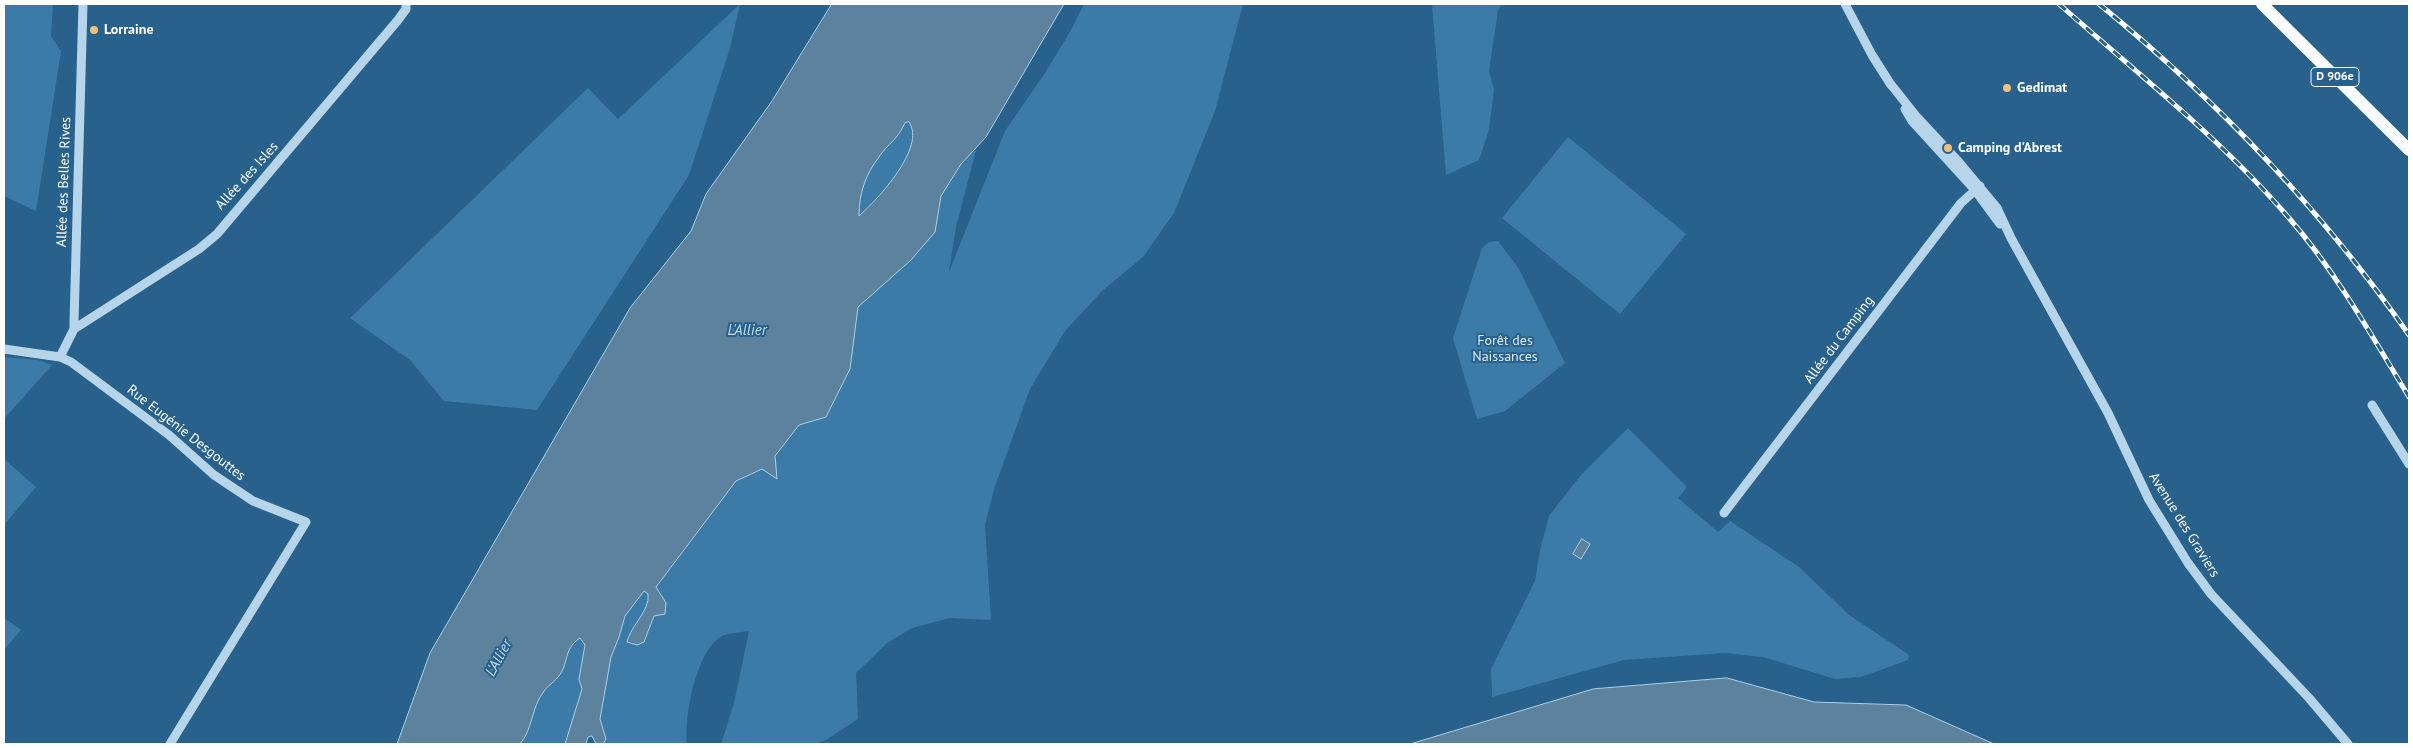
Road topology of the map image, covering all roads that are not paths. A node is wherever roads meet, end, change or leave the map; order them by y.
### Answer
1 (83, 4) edge
2 (406, 4) edge
3 (1845, 4) edge
4 (2262, 4) edge
5 (2409, 150) edge
6 (1977, 188) junction
7 (74, 329) junction
8 (4, 349) edge
9 (60, 357) junction
10 (2372, 405) dead end
11 (2409, 464) edge
12 (1724, 513) dead end
13 (170, 744) edge
14 (2348, 744) edge

1 - 7 street, Allée des Belles Rives
2 - 7 street, Allée des Isles
3 - 6 street, Avenue des Graviers
4 - 5 main road, D 906e
6 - 12 street, Allée du Camping
6 - 14 street, Avenue des Graviers
7 - 9 street, Allée des Belles Rives
8 - 9 street, Rue Eugénie Desgouttes
9 - 13 street, Rue Eugénie Desgouttes
10 - 11 street

